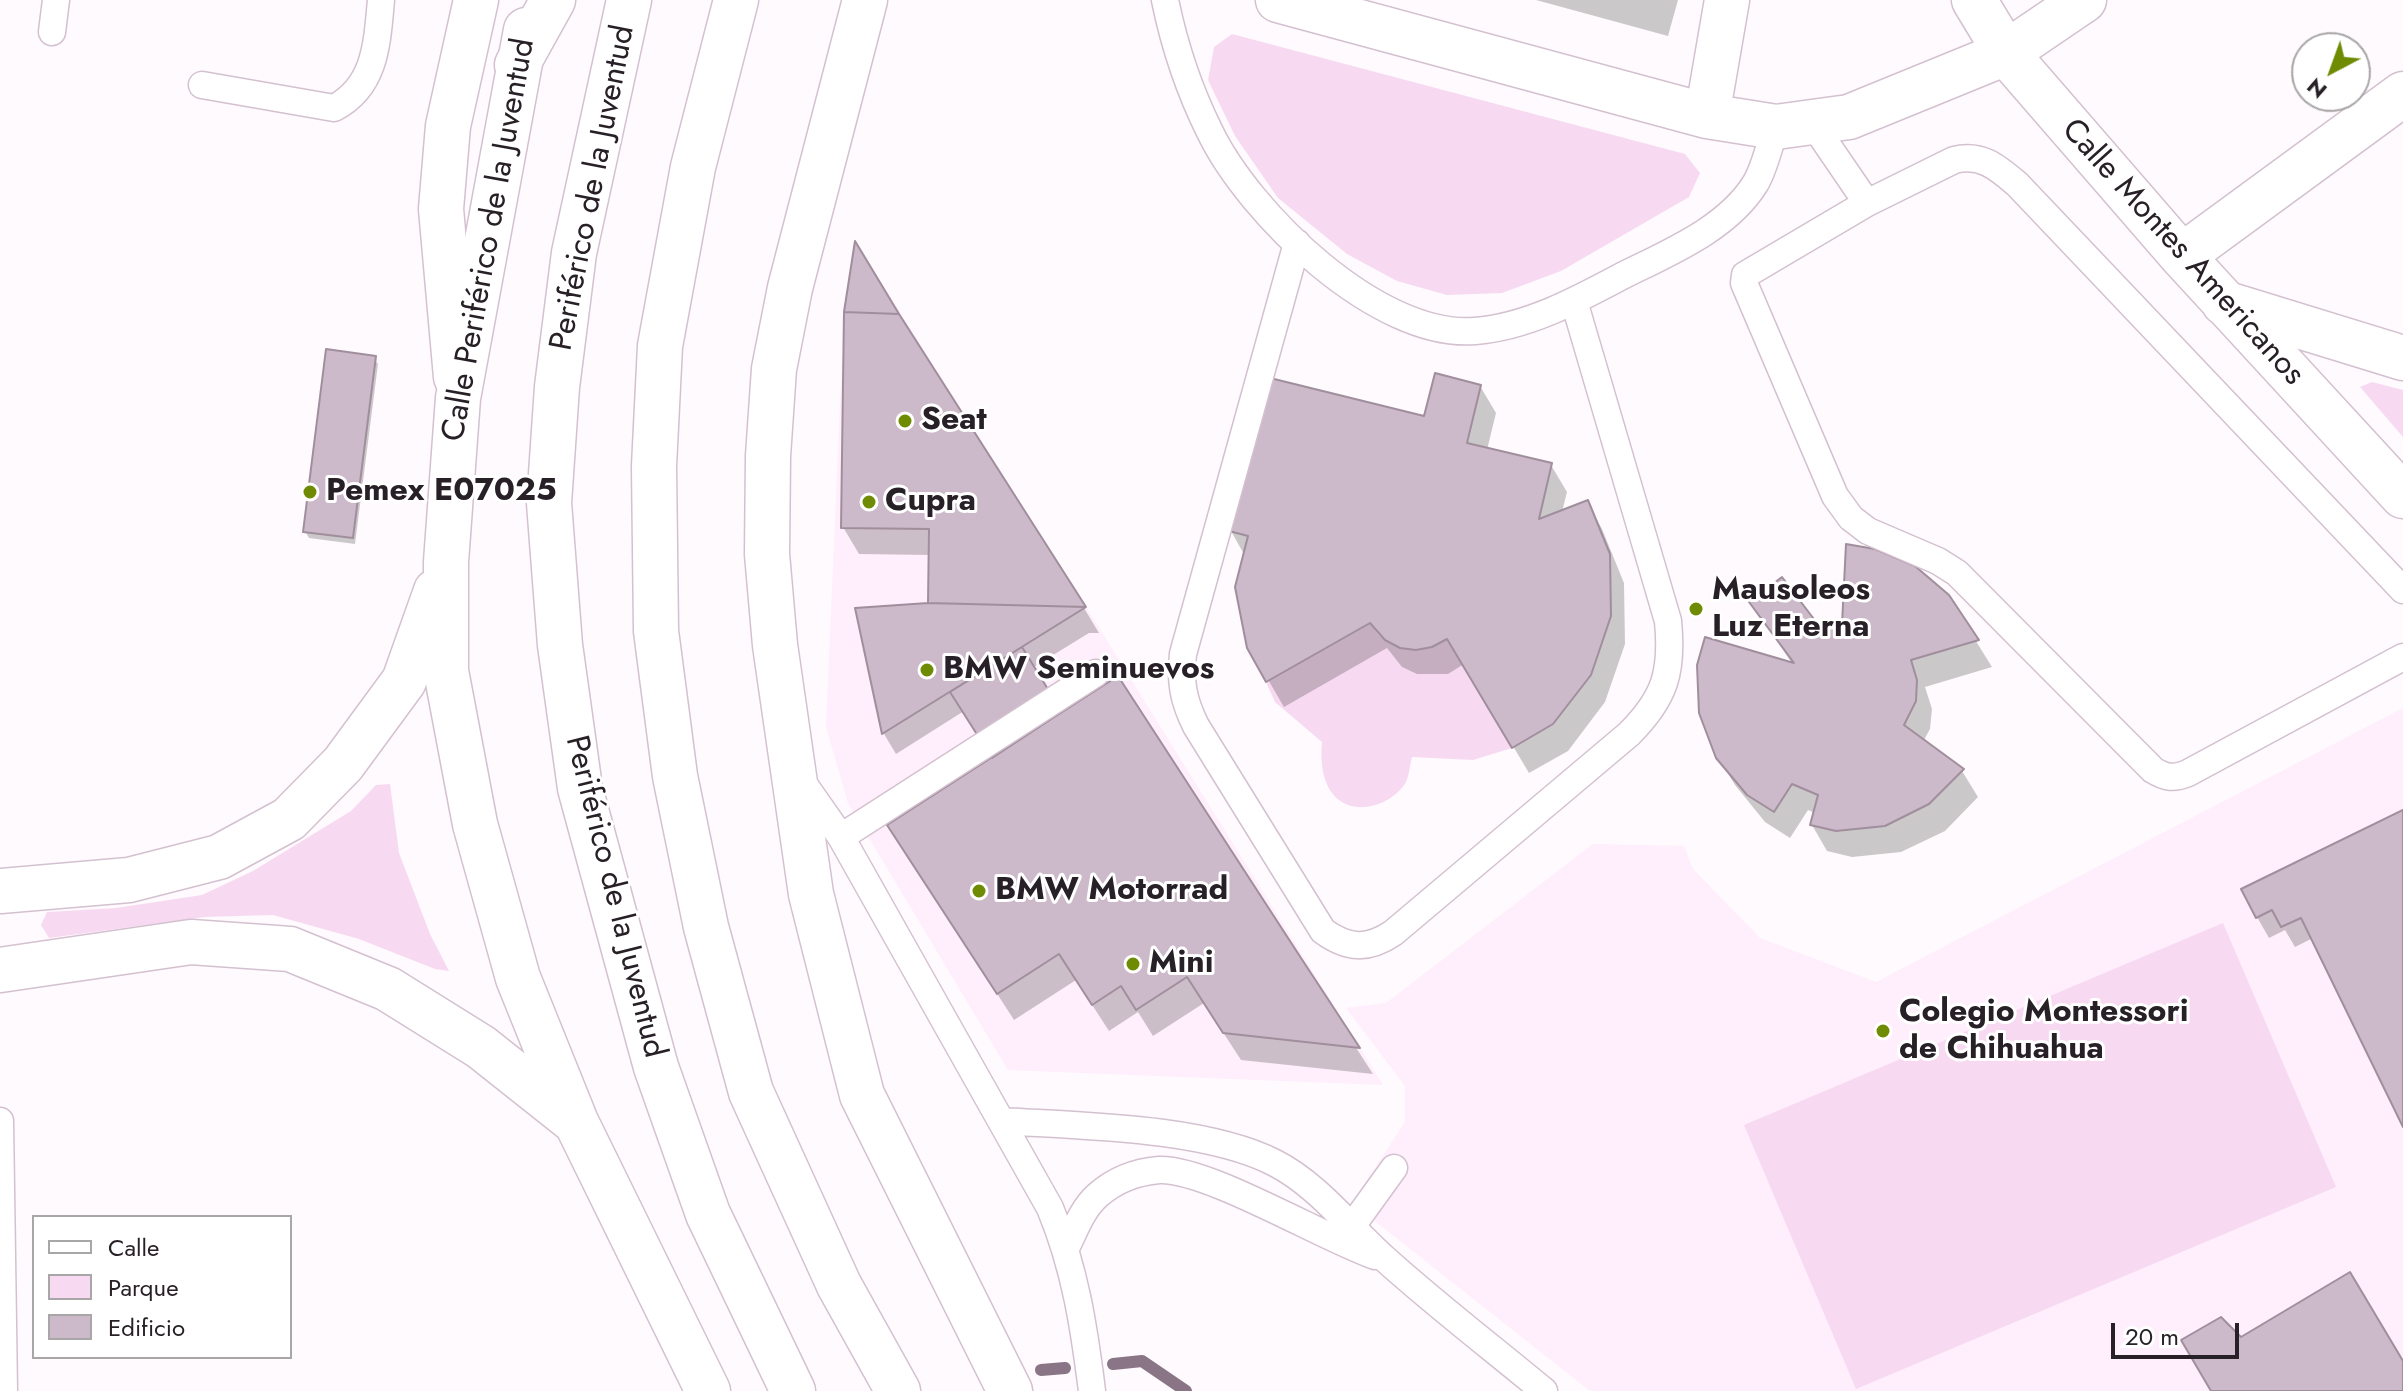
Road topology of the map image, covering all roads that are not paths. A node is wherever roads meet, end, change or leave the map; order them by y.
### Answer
1 (56, 0) edge
2 (381, 0) edge
3 (476, 0) edge
4 (533, 0) edge
5 (553, 0) edge
6 (629, 0) edge
7 (736, 0) edge
8 (865, 0) edge
9 (1165, 0) edge
10 (1727, 0) edge
11 (1974, 0) edge
12 (2084, 0) edge
13 (1284, 1) edge
14 (52, 32) dead end
15 (2006, 53) junction
16 (517, 65) junction
17 (202, 85) dead end
18 (2403, 94) edge
19 (1707, 116) junction
20 (1794, 126) junction
21 (1867, 203) junction
22 (1297, 243) junction
23 (2182, 256) junction
24 (1574, 301) junction
25 (2222, 302) junction
26 (2403, 358) edge
27 (458, 398) junction
28 (2403, 496) edge
29 (446, 562) junction
30 (2403, 590) edge
31 (2403, 657) edge
32 (1096, 673) dead end
33 (790, 766) junction
34 (841, 837) junction
35 (0, 891) edge
36 (0, 970) edge
37 (0, 1121) edge
38 (1001, 1121) junction
39 (576, 1122) junction
40 (1394, 1168) dead end
41 (1345, 1235) junction
42 (1066, 1248) junction
43 (4, 1391) edge
44 (708, 1391) edge
45 (793, 1391) edge
46 (898, 1391) edge
47 (1010, 1391) edge
48 (1092, 1391) edge
49 (1544, 1391) edge

1 - 14 lane
2 - 17 lane
3 - 27 main road
4 - 16 main road, Calle Periférico de la Juventud
5 - 16 main road
6 - 45 main road, Periférico de la Juventud
7 - 46 main road
8 - 33 main road
9 - 22 lane
10 - 19 main road
11 - 15 main road, Calle Montes Americanos
12 - 15 main road
13 - 19 main road
15 - 20 main road
15 - 23 main road, Calle Montes Americanos
16 - 27 main road, Calle Periférico de la Juventud
18 - 23 main road
19 - 20 main road
20 - 21 lane
20 - 24 lane
21 - 30 lane
21 - 31 lane
22 - 24 lane
22 - 24 lane
23 - 25 main road, Calle Montes Americanos
25 - 26 main road
25 - 28 main road, Calle Montes Americanos
27 - 29 main road, Calle Periférico de la Juventud
29 - 35 main road
29 - 39 main road, Calle Periférico de la Juventud
32 - 34 lane
33 - 34 lane
33 - 47 main road
34 - 38 lane
36 - 39 main road
37 - 43 lane
38 - 41 lane
38 - 42 lane
39 - 44 main road, Calle Periférico de la Juventud
40 - 41 lane
41 - 42 lane
41 - 49 lane
42 - 48 lane

